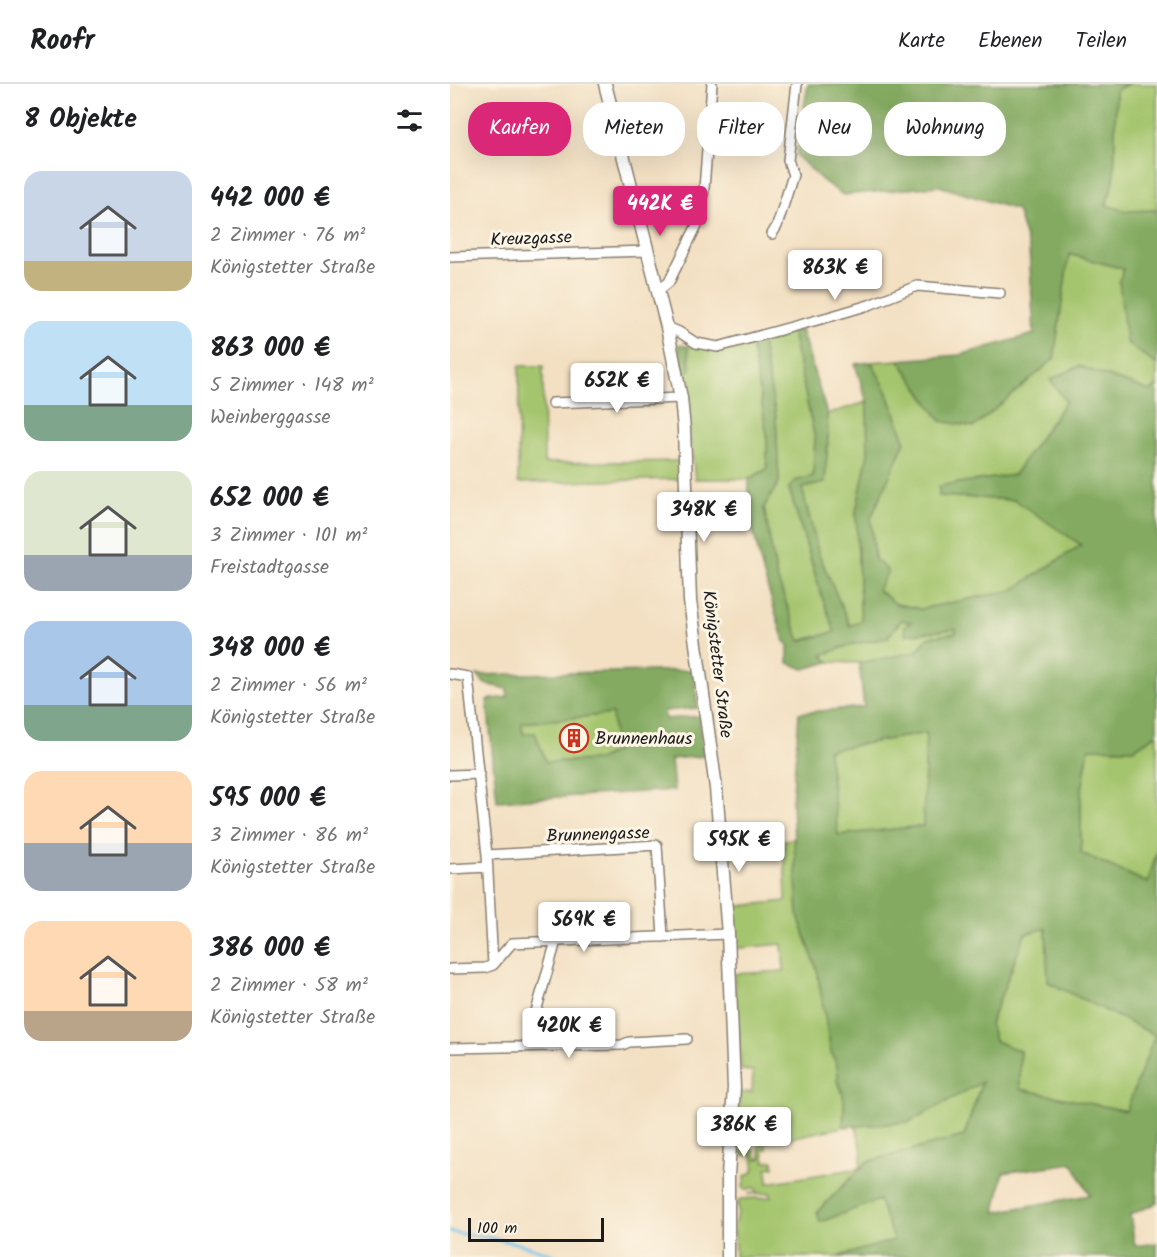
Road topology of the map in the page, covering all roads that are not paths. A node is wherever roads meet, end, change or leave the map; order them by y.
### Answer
1 (605, 84) edge
2 (712, 84) edge
3 (797, 84) edge
4 (772, 234) dead end
5 (648, 251) junction
6 (450, 256) edge
7 (658, 291) junction
8 (1000, 293) dead end
9 (667, 327) junction
10 (681, 398) junction
11 (552, 403) dead end
12 (450, 674) edge
13 (479, 774) junction
14 (450, 775) edge
15 (487, 855) junction
16 (488, 867) junction
17 (450, 869) edge
18 (728, 934) junction
19 (663, 936) junction
20 (556, 941) junction
21 (492, 965) junction
22 (450, 969) edge
23 (687, 1040) dead end
24 (526, 1047) junction
25 (450, 1048) edge
26 (728, 1257) edge

1 - 5 main road, Königstetter Straße
2 - 7 street
3 - 4 street
5 - 6 street, Kreuzgasse
5 - 7 main road, Königstetter Straße
7 - 9 main road, Königstetter Straße
8 - 9 street
9 - 10 main road, Königstetter Straße
10 - 11 street
10 - 18 main road, Königstetter Straße
12 - 13 street
13 - 14 street
13 - 15 street
15 - 16 street
15 - 19 street, Brunnengasse
16 - 17 street
16 - 21 street
18 - 19 street
18 - 26 main road, Königstetter Straße
19 - 20 street
20 - 21 street
20 - 24 street
21 - 22 street
23 - 24 street
24 - 25 street

